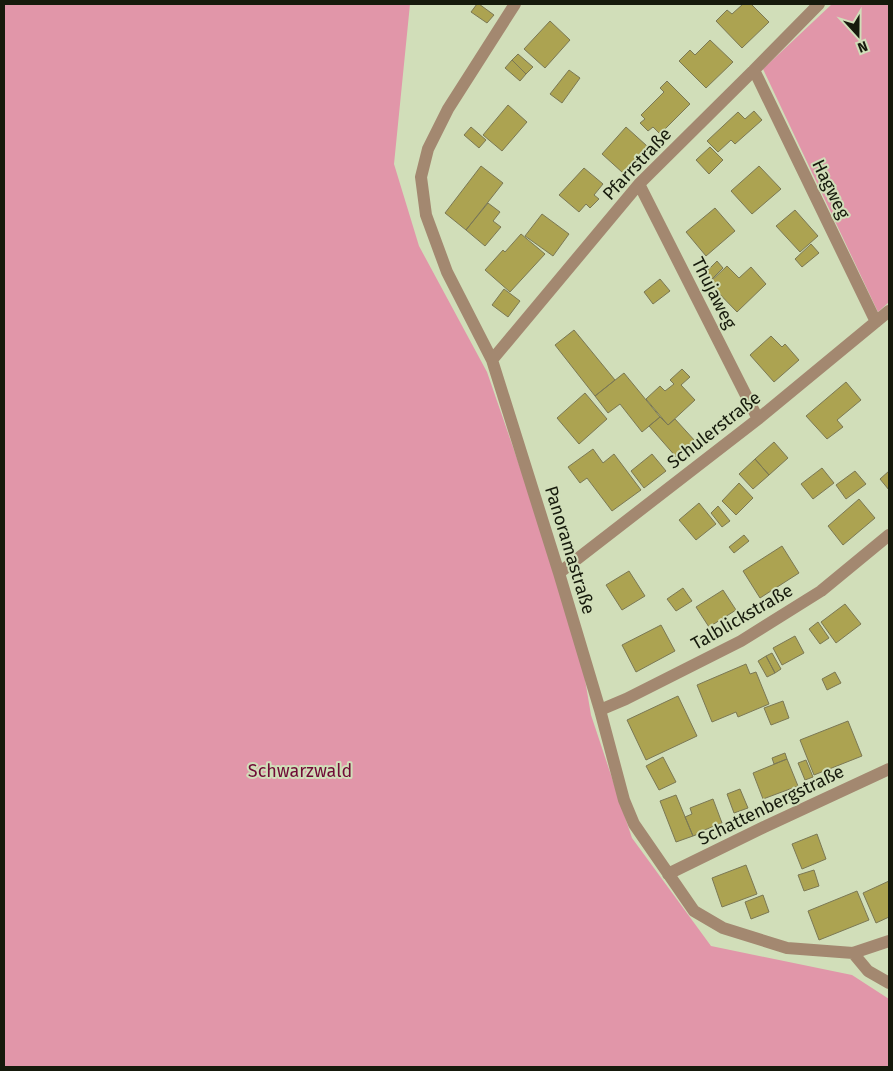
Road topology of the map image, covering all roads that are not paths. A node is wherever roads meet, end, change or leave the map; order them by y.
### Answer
1 (515, 4) edge
2 (819, 4) edge
3 (754, 70) junction
4 (639, 184) junction
5 (889, 311) edge
6 (876, 322) junction
7 (492, 360) junction
8 (758, 418) junction
9 (889, 535) edge
10 (559, 573) junction
11 (600, 710) junction
12 (889, 769) edge
13 (668, 874) junction
14 (889, 941) edge
15 (853, 953) junction
16 (889, 983) edge

1 - 7 street, Panoramastraße
2 - 3 street, Pfarrstraße
3 - 4 street, Pfarrstraße
3 - 6 street, Hagweg
4 - 7 street, Pfarrstraße
4 - 8 street, Thujaweg
5 - 6 street, Schulerstraße
6 - 8 street, Schulerstraße
7 - 10 street, Panoramastraße
8 - 10 street, Schulerstraße
9 - 11 street, Talblickstraße
10 - 11 street, Panoramastraße
11 - 13 street, Panoramastraße
12 - 13 street, Schattenbergstraße
13 - 15 street, Panoramastraße
14 - 15 street
15 - 16 street

